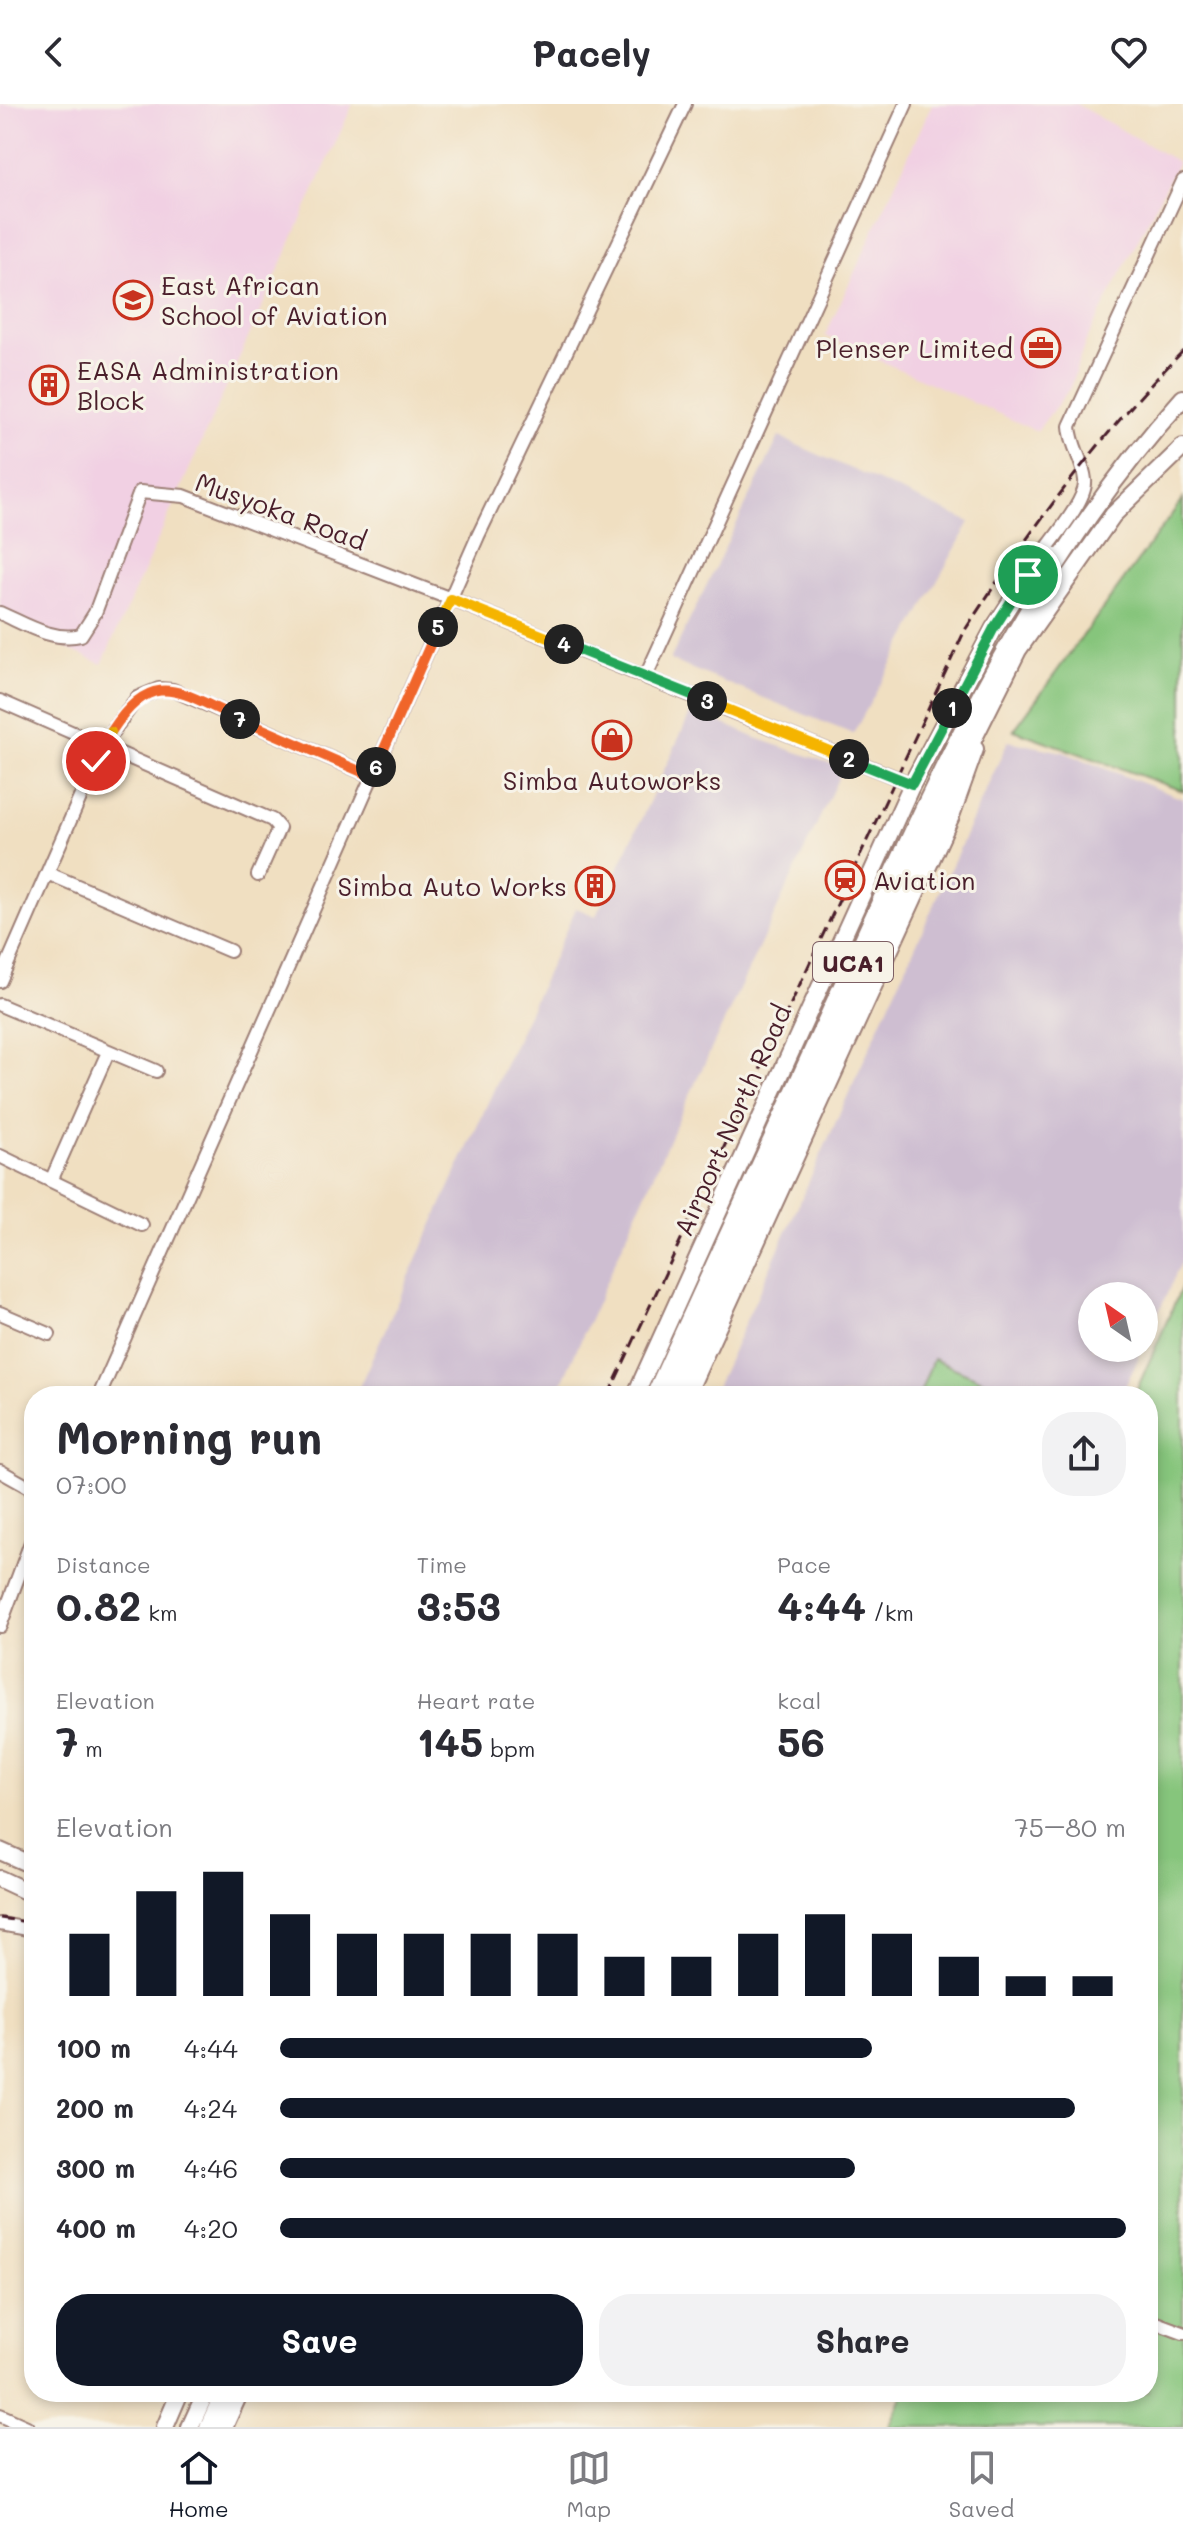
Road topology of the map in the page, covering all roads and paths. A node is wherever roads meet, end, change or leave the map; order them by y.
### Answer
1 (685, 104) edge
2 (906, 104) edge
3 (1183, 181) edge
4 (1183, 398) edge
5 (1183, 447) edge
6 (1073, 540) junction
7 (1022, 585) junction
8 (451, 599) junction
9 (0, 613) edge
10 (646, 676) junction
11 (0, 701) edge
12 (976, 734) junction
13 (103, 745) junction
14 (371, 776) junction
15 (912, 784) junction
16 (47, 873) junction
17 (258, 875) dead end
18 (230, 951) dead end
19 (0, 981) edge
20 (0, 1005) edge
21 (108, 1052) junction
22 (156, 1071) dead end
23 (0, 1156) edge
24 (51, 1181) junction
25 (142, 1225) dead end
26 (0, 1313) edge
27 (49, 1334) dead end
28 (103, 1386) edge
29 (645, 1386) edge
30 (645, 1386) edge
31 (675, 1386) edge
32 (691, 1386) edge
33 (0, 1471) edge
34 (24, 1484) edge
35 (24, 1560) edge
36 (1, 1621) edge
37 (0, 1851) edge
38 (24, 1862) edge
39 (0, 1879) edge
40 (24, 1890) edge
41 (0, 1924) edge
42 (24, 1928) edge
43 (1158, 2324) edge
44 (1183, 2333) edge
45 (176, 2402) edge
46 (201, 2402) edge
47 (219, 2402) edge
48 (235, 2402) edge
49 (0, 2415) edge
50 (27, 2427) edge
51 (165, 2427) edge
52 (190, 2427) edge
53 (208, 2427) edge
54 (224, 2427) edge

1 - 8 street
2 - 10 street
3 - 7 street
4 - 6 main road, Airport North Road / UCA1
5 - 12 main road, UCA1
6 - 7 main road, Airport North Road / UCA1
6 - 29 main road, Airport North Road / UCA1
7 - 15 main road, Airport North Road / UCA1
8 - 9 street, Musyoka Road
8 - 10 street
8 - 14 street
10 - 15 street
11 - 13 street
12 - 31 main road, UCA1
12 - 32 main road, UCA1
13 - 14 street
13 - 16 street
13 - 17 street
14 - 28 street
15 - 30 main road, Airport North Road / UCA1
16 - 18 street
16 - 19 street
20 - 21 street
21 - 22 street
21 - 24 street
23 - 24 street
24 - 25 street
26 - 27 street
33 - 34 street
35 - 36 street
37 - 38 main road
39 - 40 main road
41 - 42 street
43 - 44 street
45 - 51 main road
46 - 52 main road
47 - 53 main road
48 - 54 main road
49 - 50 street

